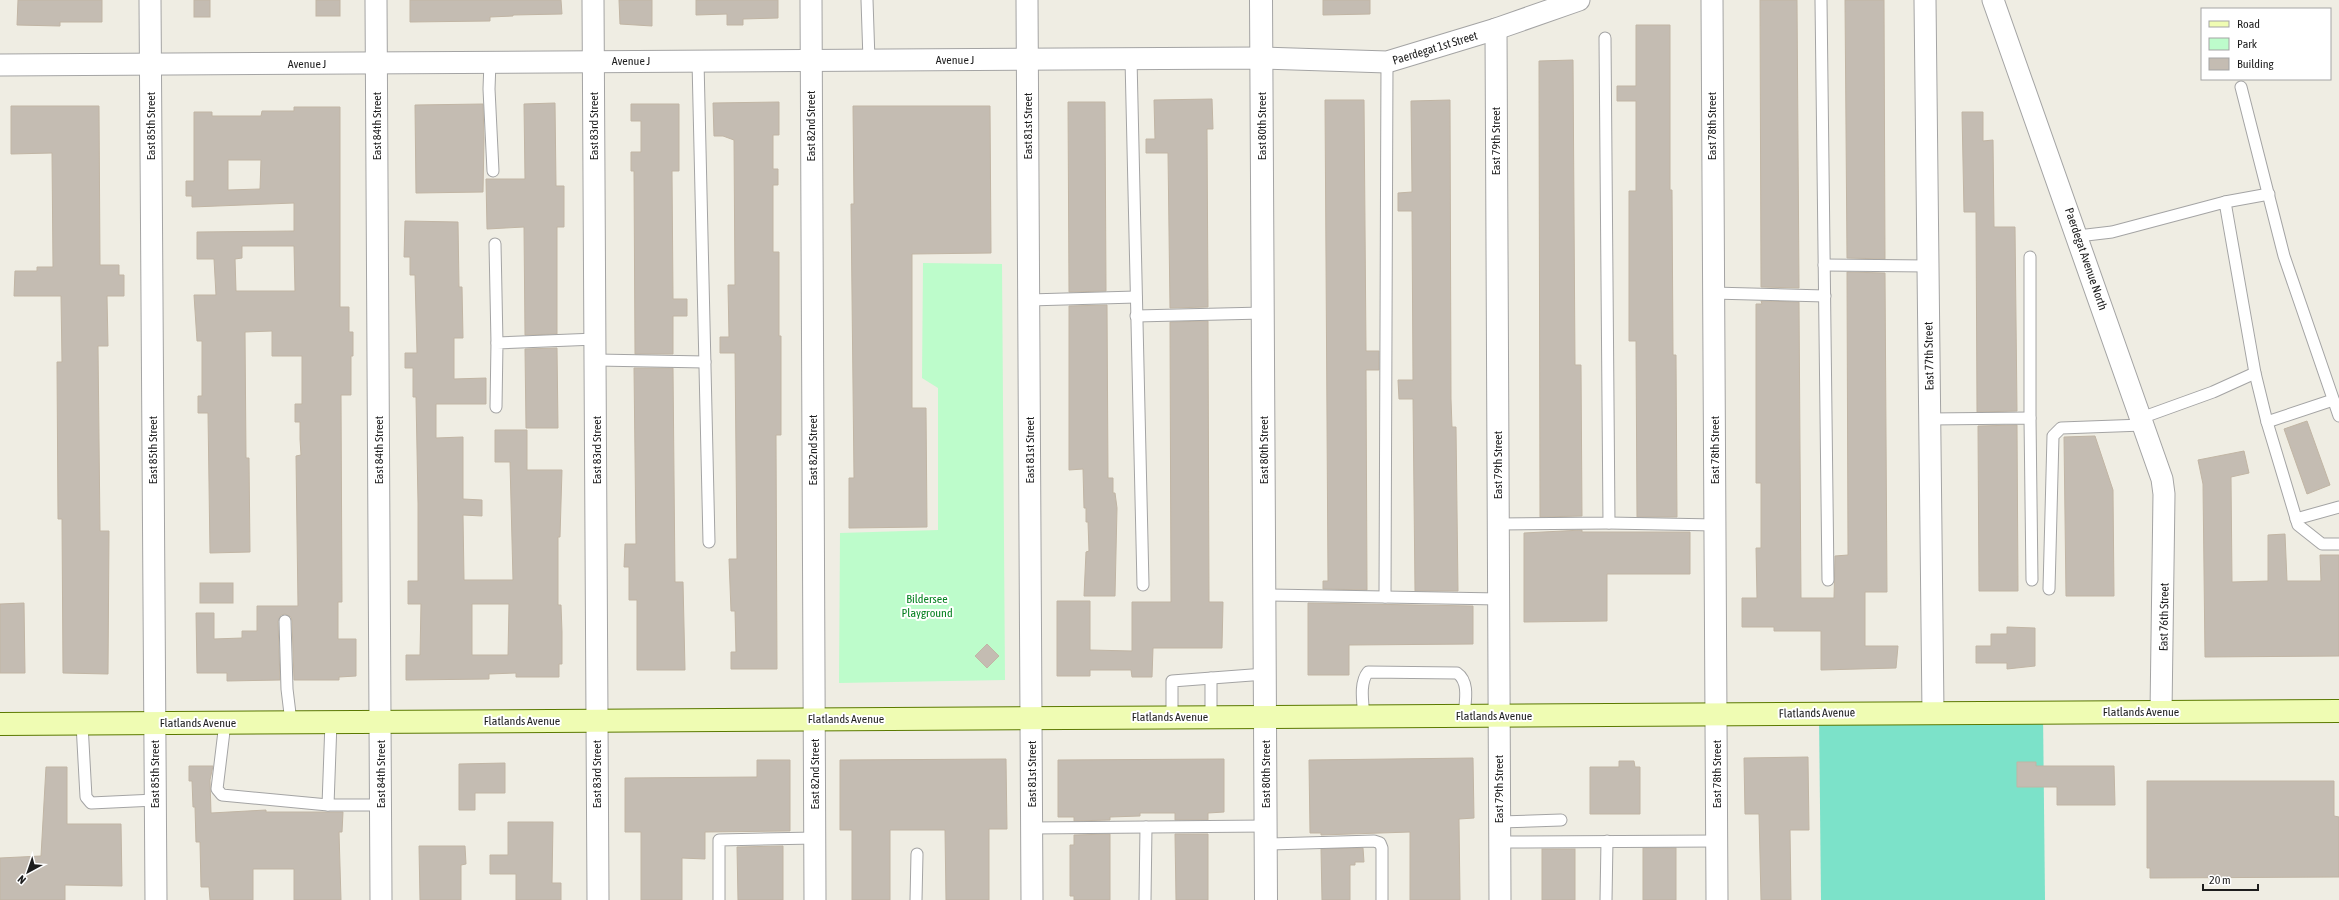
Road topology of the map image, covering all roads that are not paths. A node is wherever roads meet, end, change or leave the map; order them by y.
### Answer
1 (150, 0) edge
2 (376, 0) edge
3 (594, 0) edge
4 (811, 0) edge
5 (867, 0) edge
6 (1027, 0) edge
7 (1261, 0) edge
8 (1579, 0) edge
9 (1712, 0) edge
10 (1821, 0) edge
11 (1925, 0) edge
12 (1993, 0) edge
13 (1496, 29) junction
14 (1605, 38) dead end
15 (1262, 58) junction
16 (1028, 59) junction
17 (1131, 59) junction
18 (811, 60) junction
19 (869, 60) junction
20 (594, 61) junction
21 (698, 61) junction
22 (490, 62) junction
23 (1388, 62) junction
24 (377, 63) junction
25 (151, 64) junction
26 (0, 65) edge
27 (2241, 87) dead end
28 (493, 171) dead end
29 (2269, 194) junction
30 (2225, 202) junction
31 (2078, 236) junction
32 (495, 244) dead end
33 (2030, 258) dead end
34 (1824, 265) junction
35 (1928, 266) junction
36 (1713, 293) junction
37 (1825, 296) junction
38 (1136, 297) junction
39 (1029, 300) junction
40 (1263, 314) junction
41 (1136, 316) junction
42 (596, 339) junction
43 (498, 344) junction
44 (596, 360) junction
45 (705, 362) junction
46 (2255, 373) junction
47 (2333, 400) junction
48 (496, 407) dead end
49 (2339, 416) edge
50 (2030, 418) junction
51 (1930, 419) junction
52 (2142, 422) junction
53 (2267, 422) junction
54 (2339, 507) edge
55 (2296, 519) junction
56 (2164, 521) joint
57 (1609, 523) junction
58 (1498, 524) junction
59 (1715, 524) junction
60 (709, 542) dead end
61 (2339, 544) edge
62 (1828, 580) dead end
63 (2032, 580) dead end
64 (1143, 585) dead end
65 (2049, 589) dead end
66 (1265, 595) junction
67 (1385, 597) junction
68 (1499, 599) junction
69 (285, 621) dead end
70 (1265, 674) junction
71 (1211, 678) junction
72 (2339, 711) edge
73 (1933, 712) junction
74 (2161, 712) junction
75 (1716, 714) junction
76 (1364, 716) junction
77 (1464, 716) junction
78 (1499, 716) junction
79 (1172, 717) junction
80 (1211, 717) junction
81 (1266, 717) junction
82 (1031, 718) junction
83 (814, 719) junction
84 (597, 721) junction
85 (291, 722) junction
86 (331, 722) junction
87 (380, 722) junction
88 (155, 723) junction
89 (224, 723) junction
90 (0, 724) edge
91 (82, 724) junction
92 (155, 800) junction
93 (328, 805) junction
94 (381, 805) junction
95 (1560, 820) dead end
96 (1146, 827) junction
97 (1032, 828) junction
98 (1500, 832) junction
99 (1266, 835) junction
100 (815, 838) junction
101 (1607, 841) junction
102 (1717, 841) junction
103 (917, 854) dead end
104 (156, 900) edge
105 (381, 900) edge
106 (598, 900) edge
107 (719, 900) edge
108 (815, 900) edge
109 (916, 900) edge
110 (1032, 900) edge
111 (1145, 900) edge
112 (1266, 900) edge
113 (1382, 900) edge
114 (1500, 900) edge
115 (1606, 900) edge
116 (1717, 900) edge

1 - 25 street, East 85th Street
2 - 24 street, East 84th Street
3 - 20 street, East 83rd Street
4 - 18 street, East 82nd Street
5 - 19 lane
6 - 16 street, East 81st Street
7 - 15 street, East 80th Street
8 - 13 street, Paerdegat 1st Street
9 - 36 street, East 78th Street
10 - 34 lane
11 - 35 street, East 77th Street
12 - 31 street, Paerdegat Avenue North
13 - 23 street, Paerdegat 1st Street
13 - 58 street, East 79th Street
14 - 57 lane
15 - 17 street, Avenue J
15 - 23 street, Paerdegat 1st Street
15 - 40 street, East 80th Street
16 - 17 street, Avenue J
16 - 19 street, Avenue J
16 - 39 street, East 81st Street
17 - 38 lane
18 - 19 street, Avenue J
18 - 21 street, Avenue J
18 - 83 street, East 82nd Street
20 - 21 street, Avenue J
20 - 22 street, Avenue J
20 - 42 street, East 83rd Street
21 - 45 lane
22 - 24 street, Avenue J
22 - 28 lane
23 - 67 lane
24 - 25 street, Avenue J
24 - 87 street, East 84th Street
25 - 26 street, Avenue J
25 - 88 street, East 85th Street
27 - 29 lane
29 - 30 lane
29 - 47 lane
30 - 31 lane
30 - 46 lane
31 - 52 street, Paerdegat Avenue North
32 - 43 lane
33 - 50 lane
34 - 35 lane
34 - 37 lane
35 - 51 street, East 77th Street
36 - 37 lane
36 - 59 street, East 78th Street
37 - 62 lane
38 - 39 lane
38 - 41 lane
39 - 82 street, East 81st Street
40 - 41 lane
40 - 66 street, East 80th Street
41 - 64 lane
42 - 43 lane
42 - 44 street, East 83rd Street
43 - 48 lane
44 - 45 lane
44 - 84 street, East 83rd Street
45 - 60 lane
46 - 52 lane
46 - 53 lane
47 - 49 lane
47 - 53 lane
50 - 51 lane
50 - 63 lane
51 - 73 street, East 77th Street
52 - 56 street, Paerdegat Avenue North
52 - 65 lane
53 - 55 lane
54 - 55 lane
55 - 61 lane
56 - 74 street, East 76th Street
57 - 58 lane
57 - 59 lane
58 - 68 street, East 79th Street
59 - 75 street, East 78th Street
66 - 67 lane
66 - 70 street, East 80th Street
67 - 68 lane
68 - 78 street, East 79th Street
69 - 85 lane
70 - 71 lane
70 - 81 street, East 80th Street
71 - 79 lane
71 - 80 lane
72 - 74 main road, Flatlands Avenue
73 - 74 main road, Flatlands Avenue
73 - 75 main road, Flatlands Avenue
75 - 78 main road, Flatlands Avenue
75 - 102 street, East 78th Street
76 - 77 main road, Flatlands Avenue
76 - 77 lane
76 - 81 main road, Flatlands Avenue
77 - 78 main road, Flatlands Avenue
78 - 98 street, East 79th Street
79 - 80 main road, Flatlands Avenue
79 - 82 main road, Flatlands Avenue
80 - 81 main road, Flatlands Avenue
81 - 99 street, East 80th Street
82 - 83 main road, Flatlands Avenue
82 - 97 street, East 81st Street
83 - 84 main road, Flatlands Avenue
83 - 100 street, East 82nd Street
84 - 87 main road, Flatlands Avenue
84 - 106 street, East 83rd Street
85 - 86 main road, Flatlands Avenue
85 - 89 main road, Flatlands Avenue
86 - 87 main road, Flatlands Avenue
86 - 93 lane
87 - 94 street, East 84th Street
88 - 89 main road, Flatlands Avenue
88 - 91 main road, Flatlands Avenue
88 - 92 street, East 85th Street
89 - 93 lane
90 - 91 main road, Flatlands Avenue
91 - 92 lane
92 - 104 street, East 85th Street
93 - 94 lane
94 - 105 street, East 84th Street
95 - 98 lane
96 - 97 lane
96 - 99 lane
96 - 111 lane
97 - 110 street, East 81st Street
98 - 101 lane
98 - 114 street, East 79th Street
99 - 112 street, East 80th Street
99 - 113 lane
100 - 107 lane
100 - 108 street, East 82nd Street
101 - 102 lane
101 - 115 lane
102 - 116 street, East 78th Street
103 - 109 lane

